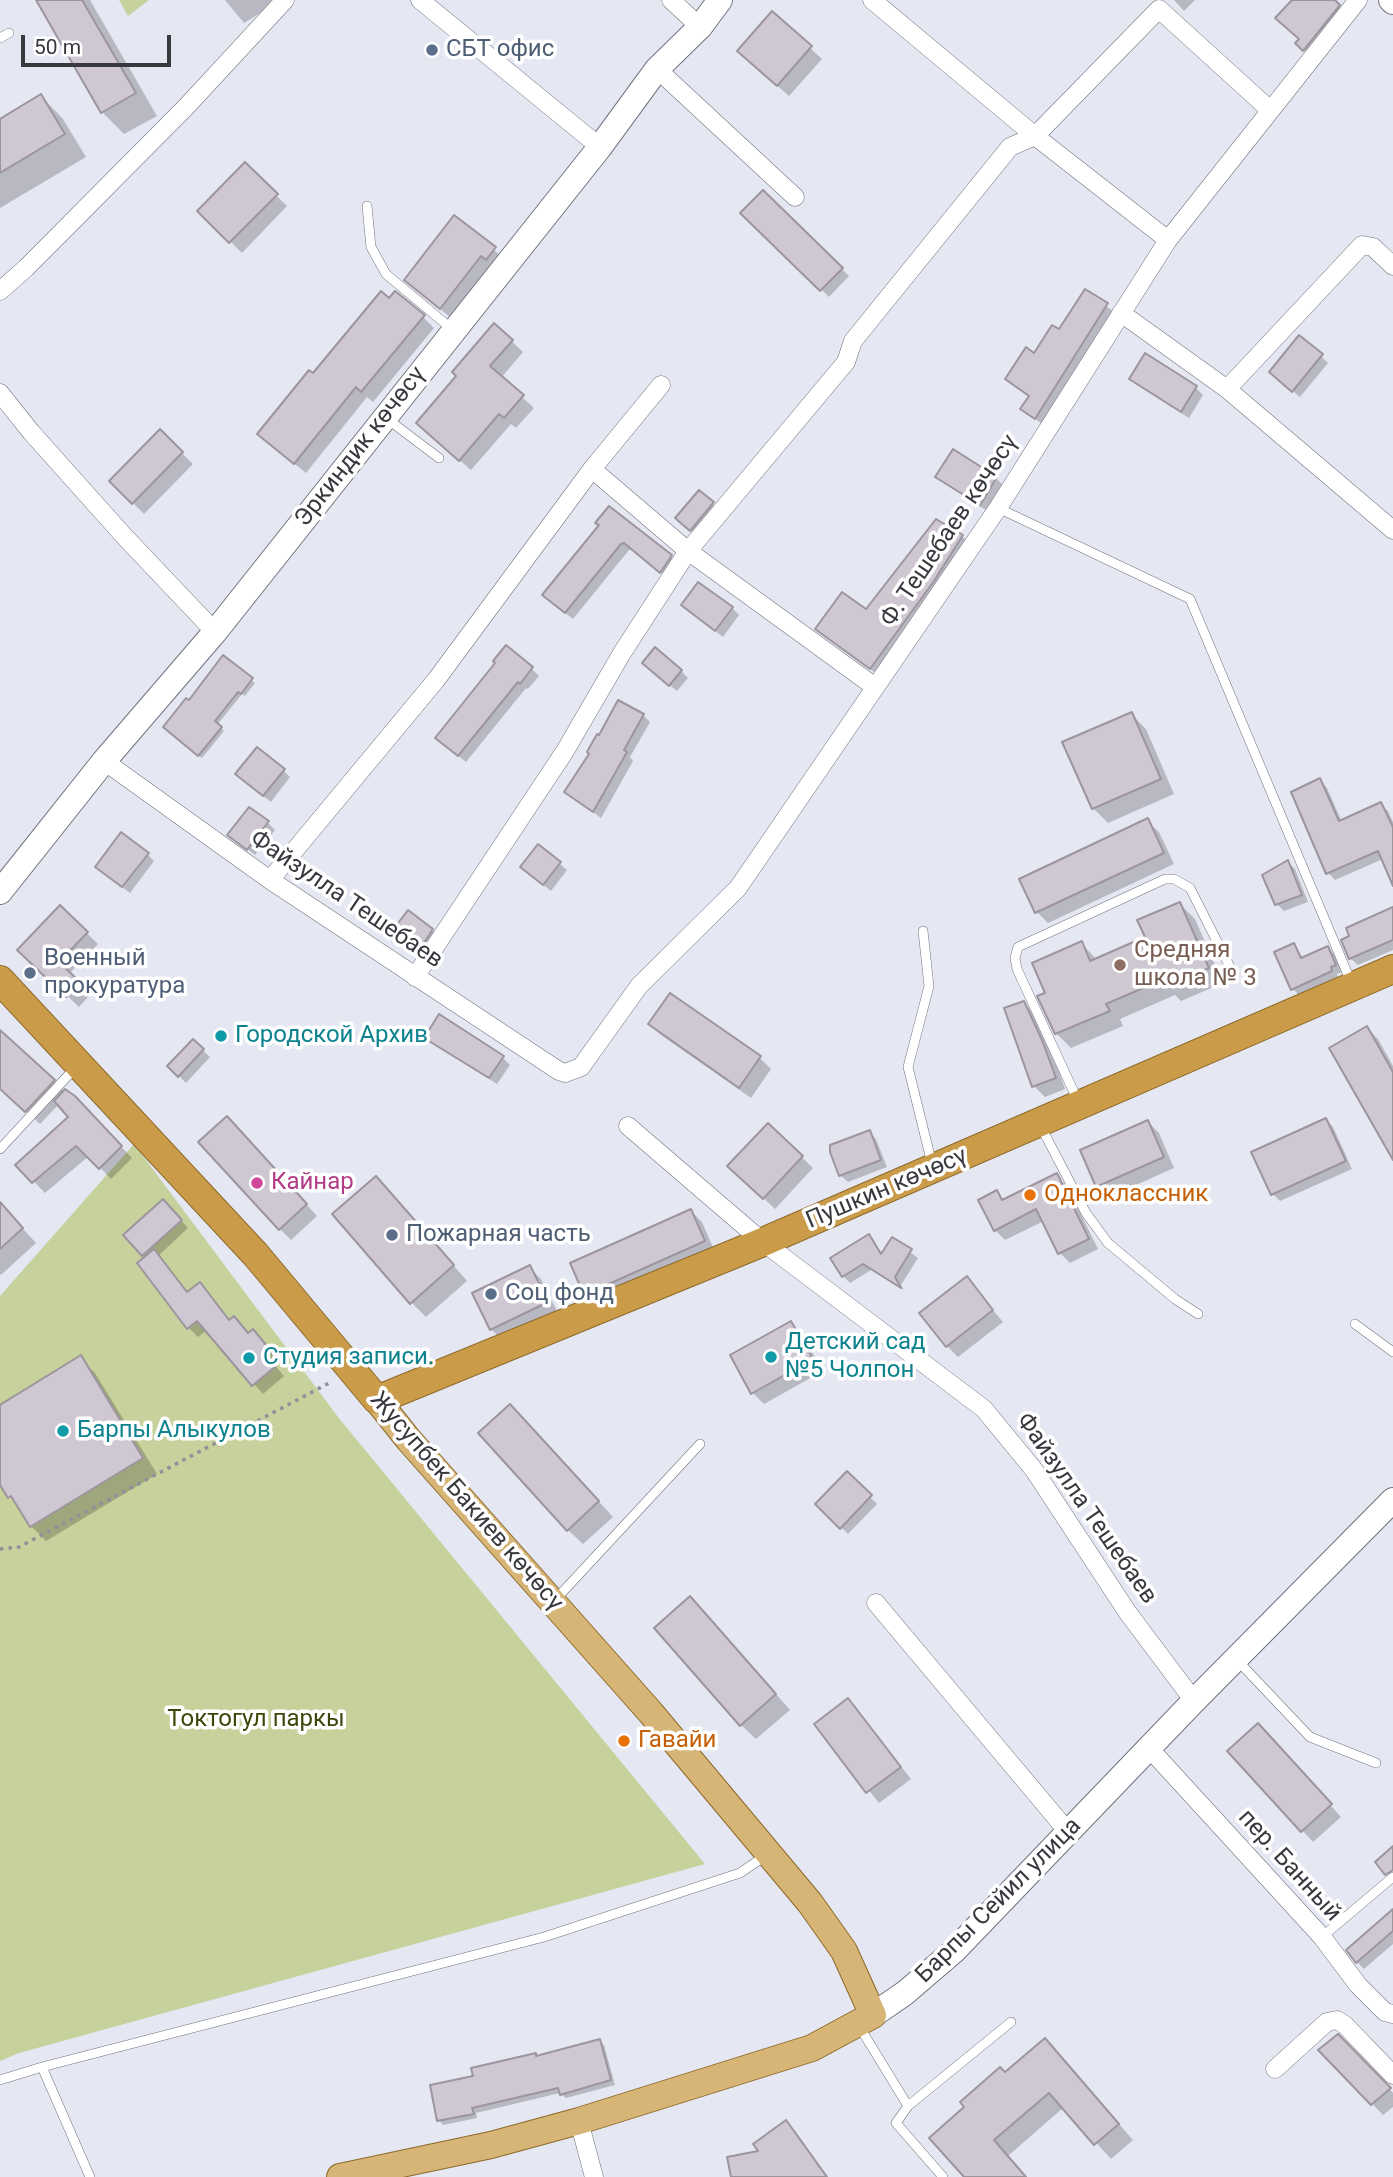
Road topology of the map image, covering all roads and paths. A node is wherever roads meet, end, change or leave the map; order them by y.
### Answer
1 (285, 0) edge
2 (420, 0) edge
3 (671, 0) edge
4 (720, 0) edge
5 (872, 0) edge
6 (1358, 0) edge
7 (700, 27) junction
8 (657, 69) junction
9 (1270, 110) junction
10 (1035, 136) junction
11 (600, 147) junction
12 (795, 197) dead end
13 (368, 206) dead end
14 (1168, 240) junction
15 (1393, 266) edge
16 (0, 291) edge
17 (1121, 313) junction
18 (454, 331) junction
19 (661, 386) dead end
20 (1227, 388) junction
21 (0, 393) edge
22 (385, 417) junction
23 (439, 458) dead end
24 (592, 470) junction
25 (998, 509) junction
26 (1393, 530) edge
27 (688, 551) junction
28 (215, 632) junction
29 (875, 687) junction
30 (104, 761) junction
31 (271, 880) junction
32 (0, 892) edge
33 (923, 931) dead end
34 (1231, 969) dead end
35 (1393, 969) edge
36 (415, 977) junction
37 (0, 980) edge
38 (1353, 987) junction
39 (79, 1063) junction
40 (565, 1073) joint
41 (1080, 1106) junction
42 (1039, 1124) junction
43 (628, 1126) dead end
44 (0, 1149) edge
45 (933, 1168) junction
46 (763, 1242) junction
47 (1198, 1314) dead end
48 (1354, 1324) dead end
49 (1393, 1352) edge
50 (354, 1370) junction
51 (377, 1400) junction
52 (701, 1444) dead end
53 (1393, 1500) edge
54 (0, 1549) edge
55 (553, 1602) junction
56 (876, 1603) dead end
57 (1236, 1659) junction
58 (1194, 1700) junction
59 (1149, 1748) junction
60 (1376, 1763) dead end
61 (1069, 1833) junction
62 (769, 1853) junction
63 (1393, 1877) edge
64 (1322, 1937) junction
65 (1393, 2014) edge
66 (866, 2020) junction
67 (1011, 2022) dead end
68 (42, 2067) junction
69 (1275, 2069) dead end
70 (1393, 2075) edge
71 (0, 2080) edge
72 (908, 2106) junction
73 (579, 2121) junction
74 (90, 2177) edge
75 (340, 2177) edge
76 (593, 2177) edge
77 (943, 2177) edge

1 - 16 street
2 - 11 street
3 - 7 street
4 - 7 main road, Эркиндик көчөсү
5 - 10 street
6 - 9 street, Ф. Тешебаев көчөсү
7 - 8 main road, Эркиндик көчөсү
8 - 11 main road, Эркиндик көчөсү
8 - 12 street
9 - 10 street
9 - 14 street, Ф. Тешебаев көчөсү
10 - 14 street
10 - 27 street
11 - 18 main road, Эркиндик көчөсү
13 - 18 lane
14 - 17 street, Ф. Тешебаев көчөсү
15 - 20 street
17 - 20 street
17 - 25 street, Ф. Тешебаев көчөсү
18 - 22 main road, Эркиндик көчөсү
19 - 24 street
20 - 26 street
21 - 28 street
22 - 23 lane
22 - 28 main road, Эркиндик көчөсү
24 - 27 street
24 - 31 street
25 - 29 street, Ф. Тешебаев көчөсү
25 - 38 lane
27 - 29 street
27 - 36 street
28 - 30 main road, Эркиндик көчөсү
29 - 40 street, Ф. Тешебаев көчөсү
30 - 31 street, Файзулла Тешебаев
30 - 32 main road, Эркиндик көчөсү
31 - 36 street, Файзулла Тешебаев
33 - 45 lane
34 - 41 lane
35 - 38 highway, Пушкин көчөсү
36 - 40 street, Файзулла Тешебаев
37 - 39 highway, Жусупбек Бакиев көчөсү
38 - 41 highway, Пушкин көчөсү
39 - 44 lane
39 - 50 highway, Жусупбек Бакиев көчөсү
41 - 42 highway, Пушкин көчөсү
42 - 45 highway, Пушкин көчөсү
42 - 47 lane
43 - 46 street, Файзулла Тешебаев
45 - 46 highway, Пушкин көчөсү
46 - 51 highway, Пушкин көчөсү
46 - 58 street, Файзулла Тешебаев
48 - 49 lane
50 - 51 highway, Жусупбек Бакиев көчөсү
50 - 54 path
51 - 55 main road, Жусупбек Бакиев көчөсү
52 - 55 lane
53 - 57 main road, Барпы Сейил улица
55 - 62 main road, Жусупбек Бакиев көчөсү
56 - 61 street
57 - 58 main road, Барпы Сейил улица
57 - 60 lane
58 - 59 main road, Барпы Сейил улица
59 - 61 main road, Барпы Сейил улица
59 - 64 street, пер. Банный
61 - 66 main road, Барпы Сейил улица
62 - 66 main road, Жусупбек Бакиев көчөсү
62 - 68 lane
63 - 64 lane
64 - 65 street, пер. Банный
66 - 72 lane
66 - 73 main road, Барпы Сейил улица
67 - 72 lane
68 - 71 lane
68 - 74 lane
69 - 70 street
72 - 77 lane
73 - 75 main road, Барпы Сейил улица
73 - 76 street

